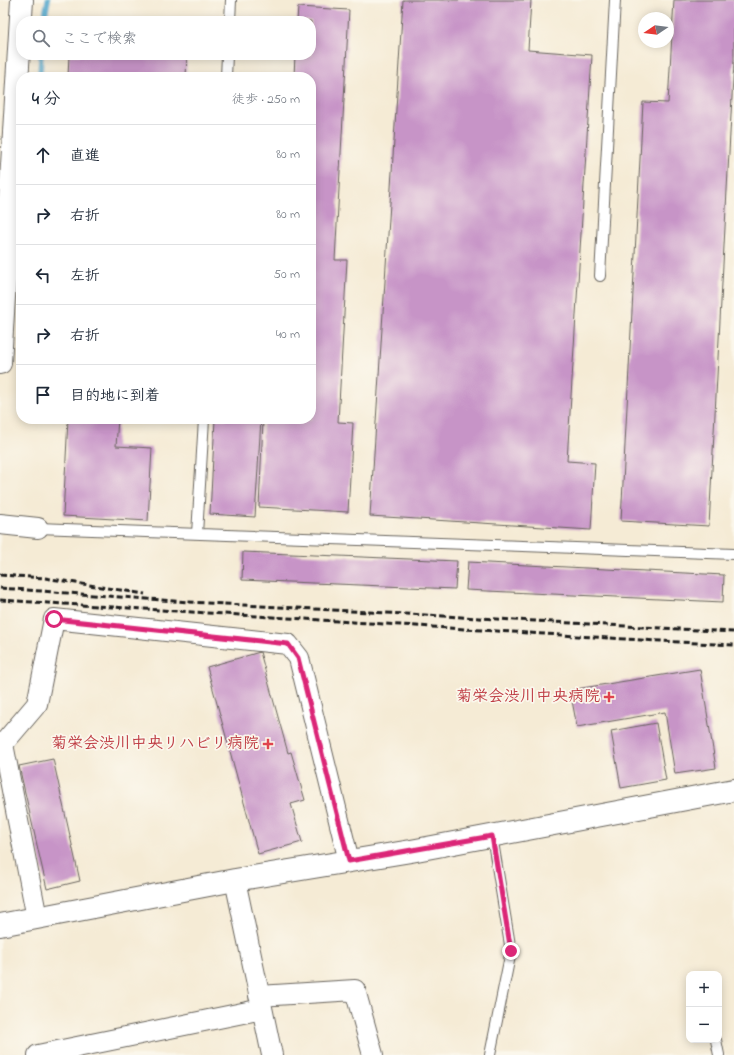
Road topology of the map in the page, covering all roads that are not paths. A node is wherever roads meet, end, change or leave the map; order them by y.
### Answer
1 (22, 0) edge
2 (231, 0) edge
3 (615, 0) edge
4 (21, 16) edge
5 (230, 16) edge
6 (18, 60) edge
7 (228, 60) edge
8 (18, 72) edge
9 (226, 72) edge
10 (16, 99) edge
11 (600, 276) dead end
12 (0, 363) edge
13 (204, 424) edge
14 (0, 524) edge
15 (38, 528) joint
16 (197, 534) junction
17 (734, 554) edge
18 (6, 790) edge
19 (734, 790) edge
20 (492, 836) junction
21 (349, 861) junction
22 (235, 880) junction
23 (37, 918) junction
24 (0, 925) edge
25 (260, 1003) junction
26 (717, 1043) edge
27 (38, 1055) edge
28 (272, 1055) edge
29 (373, 1055) edge
30 (490, 1055) edge
31 (719, 1055) edge

1 - 4 street
2 - 5 lane
3 - 11 lane
6 - 8 street
7 - 9 lane
10 - 12 street
13 - 16 lane
14 - 15 street
15 - 16 lane
16 - 17 lane
18 - 21 street
18 - 23 street
19 - 20 street
20 - 21 street
20 - 30 lane
21 - 22 street
22 - 23 street
22 - 25 street
23 - 24 street
25 - 27 street
25 - 28 street
25 - 29 street
26 - 31 lane

